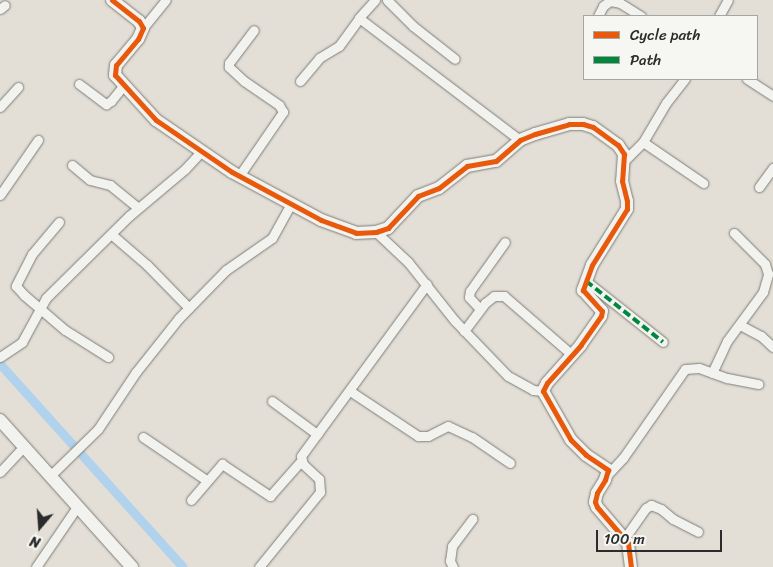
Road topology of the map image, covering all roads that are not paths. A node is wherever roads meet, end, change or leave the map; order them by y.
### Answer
1 (112, 0) edge
2 (166, 0) edge
3 (375, 0) edge
4 (387, 0) edge
5 (728, 0) edge
6 (598, 15) edge
7 (639, 15) edge
8 (720, 15) edge
9 (360, 18) junction
10 (143, 28) junction
11 (254, 30) dead end
12 (455, 59) dead end
13 (684, 80) edge
14 (748, 80) edge
15 (300, 81) dead end
16 (79, 84) dead end
17 (123, 86) junction
18 (18, 87) dead end
19 (773, 96) edge
20 (0, 107) edge
21 (38, 140) dead end
22 (520, 140) junction
23 (643, 142) junction
24 (201, 152) junction
25 (625, 160) junction
26 (72, 165) dead end
27 (773, 168) edge
28 (239, 176) junction
29 (702, 183) dead end
30 (759, 187) dead end
31 (0, 195) edge
32 (291, 204) junction
33 (138, 208) junction
34 (59, 222) dead end
35 (376, 232) junction
36 (734, 233) dead end
37 (111, 234) junction
38 (505, 242) dead end
39 (586, 281) junction
40 (428, 284) junction
41 (40, 308) junction
42 (189, 308) junction
43 (480, 309) junction
44 (740, 324) junction
45 (464, 331) junction
46 (663, 342) dead end
47 (773, 347) edge
48 (572, 355) junction
49 (0, 357) edge
50 (108, 357) dead end
51 (712, 373) junction
52 (758, 384) dead end
53 (350, 391) junction
54 (543, 391) junction
55 (272, 401) dead end
56 (0, 420) edge
57 (317, 434) junction
58 (143, 437) dead end
59 (23, 447) junction
60 (301, 461) junction
61 (510, 463) dead end
62 (0, 472) edge
63 (54, 473) junction
64 (608, 474) junction
65 (206, 480) junction
66 (191, 500) dead end
67 (77, 507) junction
68 (472, 519) dead end
69 (698, 532) dead end
70 (624, 539) junction
71 (264, 565) edge
72 (36, 567) edge
73 (132, 567) edge
74 (453, 567) edge
75 (631, 567) edge

1 - 10 street
2 - 10 street
3 - 9 street
4 - 12 street
5 - 8 street
6 - 7 street
9 - 15 street
9 - 22 street
10 - 17 street
11 - 28 street
13 - 23 street
14 - 19 street
16 - 17 street
17 - 24 street
18 - 20 street
21 - 31 street
22 - 25 street
22 - 35 street
23 - 25 street
23 - 29 street
24 - 28 street
24 - 33 street
25 - 39 street
26 - 33 street
27 - 30 street
28 - 32 street
32 - 35 street
32 - 42 street
33 - 37 street
34 - 41 street
35 - 40 street
36 - 44 street
37 - 41 street
37 - 42 street
38 - 43 street
39 - 46 street
39 - 48 street
40 - 45 street
40 - 53 street
41 - 49 street
41 - 50 street
42 - 63 street
43 - 45 street
43 - 48 street
44 - 47 street
44 - 51 street
45 - 54 street
48 - 54 street
51 - 52 street
51 - 64 street
53 - 57 street
53 - 61 street
54 - 64 street
55 - 57 street
56 - 59 street
57 - 60 street
58 - 65 street
59 - 62 street
59 - 63 street
60 - 65 street
60 - 71 street
63 - 67 street
64 - 70 street
65 - 66 street
67 - 72 street
67 - 73 street
68 - 74 street
69 - 70 street
70 - 75 street

